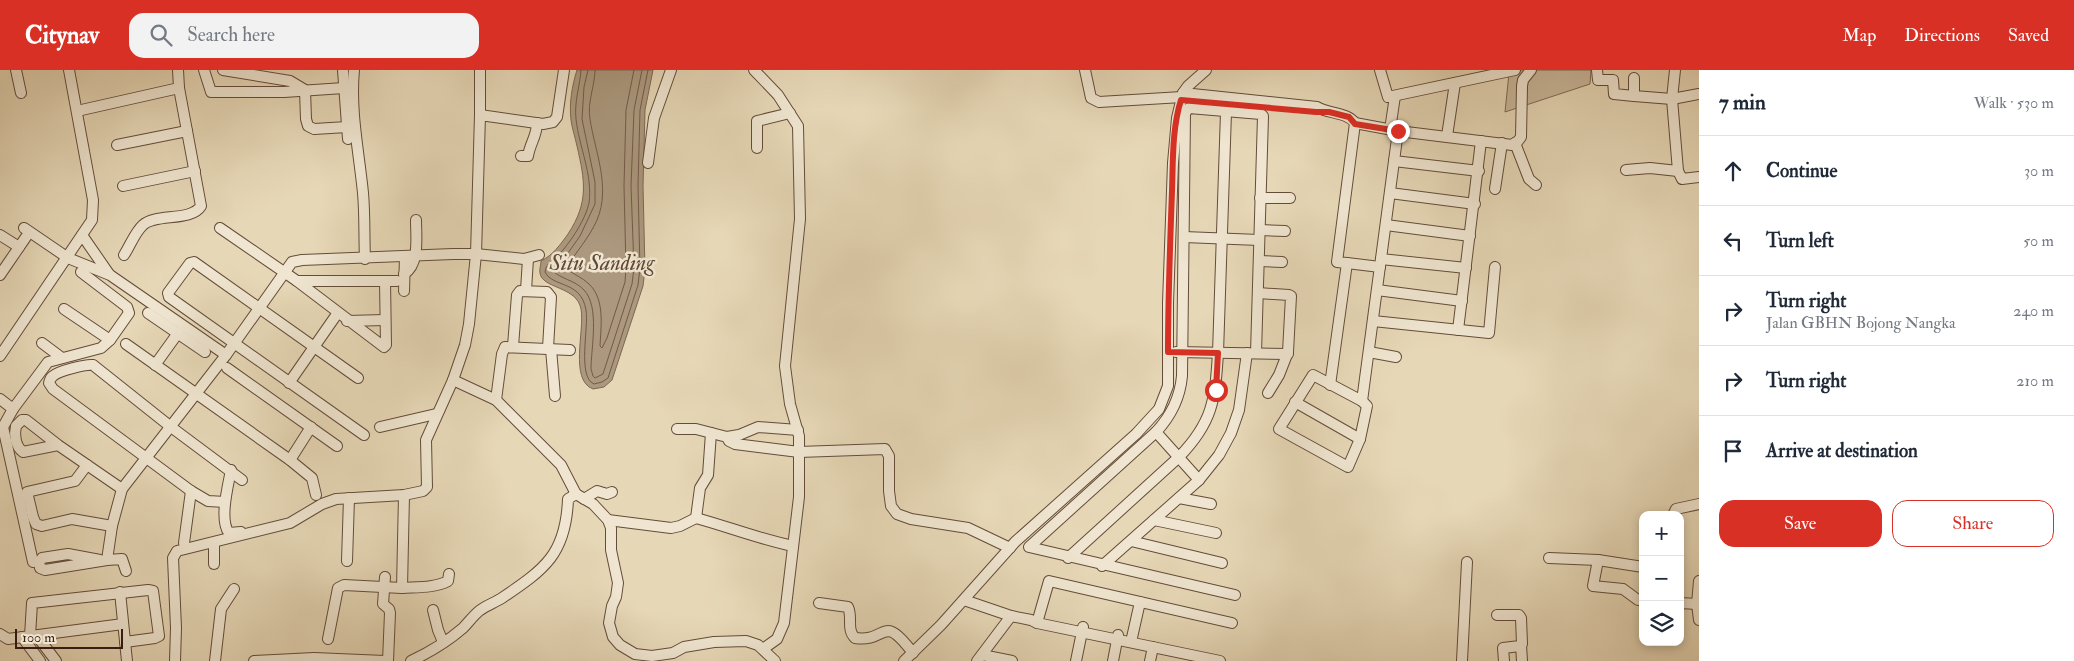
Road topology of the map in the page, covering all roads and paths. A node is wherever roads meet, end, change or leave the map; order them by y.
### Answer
1 (16, 70) edge
2 (69, 70) edge
3 (178, 70) edge
4 (204, 70) edge
5 (224, 70) edge
6 (343, 70) edge
7 (355, 70) edge
8 (480, 70) edge
9 (564, 70) edge
10 (671, 70) edge
11 (754, 70) edge
12 (1086, 70) edge
13 (1206, 70) edge
14 (1380, 70) edge
15 (1515, 70) edge
16 (1531, 70) edge
17 (1597, 70) edge
18 (1675, 70) edge
19 (1634, 78) dead end
20 (1455, 83) junction
21 (179, 88) junction
22 (344, 88) junction
23 (304, 90) junction
24 (21, 94) dead end
25 (1699, 94) edge
26 (1394, 96) junction
27 (1634, 96) junction
28 (1182, 97) junction
29 (1672, 99) junction
30 (77, 111) junction
31 (1226, 112) junction
32 (790, 113) junction
33 (480, 115) junction
34 (537, 123) junction
35 (1355, 124) junction
36 (347, 127) junction
37 (1394, 130) junction
38 (187, 131) junction
39 (1447, 136) junction
40 (348, 139) dead end
41 (1481, 141) junction
42 (1502, 143) junction
43 (1516, 143) junction
44 (117, 145) dead end
45 (757, 148) dead end
46 (521, 156) dead end
47 (1394, 161) junction
48 (648, 163) dead end
49 (1626, 170) dead end
50 (195, 171) junction
51 (1479, 171) junction
52 (1678, 171) junction
53 (1699, 177) edge
54 (1536, 185) dead end
55 (123, 186) dead end
56 (1496, 189) dead end
57 (1390, 193) junction
58 (1260, 198) junction
59 (1290, 198) dead end
60 (1474, 204) junction
61 (416, 220) dead end
62 (1386, 226) junction
63 (220, 228) dead end
64 (1285, 231) dead end
65 (0, 235) edge
66 (82, 235) junction
67 (1259, 235) junction
68 (1470, 236) junction
69 (1184, 237) junction
70 (1222, 239) junction
71 (19, 247) junction
72 (476, 254) junction
73 (124, 255) dead end
74 (540, 255) dead end
75 (410, 256) junction
76 (68, 258) junction
77 (365, 258) junction
78 (528, 259) junction
79 (1259, 261) junction
80 (1282, 262) dead end
81 (1347, 263) junction
82 (1381, 263) junction
83 (1495, 267) dead end
84 (1466, 268) junction
85 (81, 272) dead end
86 (284, 273) junction
87 (0, 274) edge
88 (110, 274) junction
89 (401, 278) junction
90 (297, 281) junction
91 (385, 281) junction
92 (526, 290) junction
93 (1377, 290) junction
94 (404, 291) dead end
95 (1258, 292) junction
96 (1462, 301) junction
97 (258, 308) junction
98 (64, 309) dead end
99 (148, 313) dead end
100 (338, 314) junction
101 (385, 320) junction
102 (347, 321) junction
103 (1373, 321) junction
104 (1458, 330) junction
105 (178, 334) junction
106 (110, 340) junction
107 (42, 343) dead end
108 (233, 343) junction
109 (126, 344) dead end
110 (314, 346) junction
111 (513, 346) junction
112 (549, 348) junction
113 (570, 350) dead end
114 (204, 352) dead end
115 (1168, 352) junction
116 (1182, 352) junction
117 (1369, 352) junction
118 (1218, 353) junction
119 (1252, 353) junction
120 (1288, 354) junction
121 (226, 355) junction
122 (0, 356) edge
123 (1396, 357) dead end
124 (62, 358) junction
125 (155, 365) junction
126 (226, 368) dead end
127 (358, 378) dead end
128 (453, 380) junction
129 (289, 383) junction
130 (1330, 385) junction
131 (195, 393) junction
132 (1268, 393) dead end
133 (556, 396) dead end
134 (0, 399) edge
135 (496, 400) junction
136 (1362, 401) junction
137 (1295, 402) junction
138 (13, 409) junction
139 (436, 414) junction
140 (171, 427) junction
141 (311, 427) junction
142 (380, 427) dead end
143 (677, 428) dead end
144 (798, 430) junction
145 (1156, 432) junction
146 (711, 433) junction
147 (364, 435) dead end
148 (727, 437) junction
149 (1360, 439) junction
150 (58, 445) dead end
151 (338, 446) dead end
152 (799, 452) junction
153 (1179, 457) junction
154 (147, 458) junction
155 (290, 460) junction
156 (86, 465) junction
157 (230, 470) junction
158 (242, 480) dead end
159 (1199, 480) junction
160 (122, 489) junction
161 (191, 491) junction
162 (612, 492) dead end
163 (316, 495) dead end
164 (404, 495) junction
165 (580, 496) junction
166 (349, 498) junction
167 (1179, 498) junction
168 (208, 501) junction
169 (225, 502) junction
170 (190, 503) junction
171 (1211, 504) dead end
172 (1699, 504) edge
173 (1675, 511) edge
174 (696, 518) junction
175 (608, 520) junction
176 (1154, 520) junction
177 (267, 525) dead end
178 (112, 526) junction
179 (1216, 533) dead end
180 (1131, 541) junction
181 (184, 543) dead end
182 (214, 543) junction
183 (1013, 545) junction
184 (793, 546) junction
185 (1029, 547) junction
186 (1068, 558) junction
187 (1549, 558) dead end
188 (103, 560) junction
189 (1598, 560) junction
190 (347, 561) dead end
191 (33, 562) dead end
192 (1467, 562) dead end
193 (1222, 563) dead end
194 (214, 564) dead end
195 (1102, 566) junction
196 (1639, 566) edge
197 (126, 571) dead end
198 (449, 574) dead end
199 (1699, 581) edge
200 (385, 582) junction
201 (234, 588) dead end
202 (402, 588) junction
203 (120, 592) junction
204 (1235, 595) dead end
205 (964, 600) junction
206 (1639, 600) edge
207 (1140, 602) junction
208 (819, 603) dead end
209 (1684, 603) edge
210 (1697, 604) junction
211 (433, 610) dead end
212 (1497, 615) dead end
213 (1011, 616) junction
214 (1035, 620) junction
215 (1699, 620) edge
216 (1232, 623) dead end
217 (123, 624) junction
218 (1082, 629) junction
219 (0, 634) edge
220 (1118, 636) junction
221 (30, 637) junction
222 (328, 639) dead end
223 (1131, 639) junction
224 (125, 642) junction
225 (443, 642) junction
226 (1521, 645) junction
227 (1153, 647) junction
228 (764, 649) junction
229 (913, 653) junction
230 (1189, 655) edge
231 (979, 658) edge
232 (354, 660) edge
233 (40, 661) edge
234 (56, 661) edge
235 (124, 661) edge
236 (175, 661) edge
237 (214, 661) edge
238 (254, 661) edge
239 (387, 661) edge
240 (411, 661) edge
241 (775, 661) edge
242 (904, 661) edge
243 (1012, 661) edge
244 (1076, 661) edge
245 (1113, 661) edge
246 (1150, 661) edge
247 (1222, 661) edge
248 (1462, 661) edge
249 (1504, 661) edge
250 (1522, 661) edge

1 - 24 street
2 - 30 street
3 - 21 street
4 - 23 street
5 - 23 street
6 - 22 street
7 - 77 street
8 - 33 street
9 - 34 street
10 - 48 street
11 - 32 street
12 - 28 street
13 - 28 street
14 - 26 street
15 - 20 street
16 - 43 street
17 - 27 street
18 - 29 street
19 - 27 street
20 - 26 street
20 - 39 street
21 - 30 street
21 - 38 street
22 - 23 street
22 - 36 street
23 - 36 street
25 - 29 street
26 - 37 street
27 - 29 street
28 - 35 street
28 - 115 street
29 - 52 street
30 - 66 street
31 - 58 street
31 - 69 street
31 - 70 street
32 - 45 street
32 - 144 street
33 - 34 street
33 - 72 street
34 - 46 street
35 - 37 street
35 - 81 street
36 - 40 street
37 - 39 street
37 - 47 street
38 - 44 street
38 - 50 street
39 - 41 street
41 - 42 street
41 - 51 street
42 - 43 street
42 - 56 street
43 - 54 street
47 - 51 street
47 - 57 street
49 - 52 street
50 - 55 street
50 - 73 street
51 - 60 street
52 - 53 street
57 - 60 street
57 - 62 street
58 - 59 street
58 - 67 street
60 - 68 street
61 - 75 street
62 - 68 street
62 - 82 street
63 - 86 street
64 - 67 street
65 - 71 street
66 - 76 street
66 - 88 street
67 - 70 street
67 - 79 street
68 - 84 street
69 - 70 street
69 - 116 street
70 - 118 street
71 - 76 street
71 - 87 street
72 - 75 street
72 - 78 street
72 - 128 street
74 - 78 street
75 - 77 street
75 - 89 street
76 - 88 street
76 - 122 street
77 - 86 street
78 - 92 street
79 - 80 street
79 - 95 street
81 - 82 street
81 - 130 street
82 - 84 street
82 - 93 street
83 - 104 street
84 - 96 street
85 - 106 street
86 - 90 street
86 - 97 street
88 - 121 street
89 - 91 street
89 - 94 street
90 - 91 street
90 - 100 street
91 - 101 street
92 - 111 street
92 - 112 street
93 - 96 street
93 - 103 street
95 - 119 street
95 - 120 street
96 - 104 street
97 - 108 street
97 - 108 street
97 - 110 street
98 - 106 street
99 - 105 street
100 - 102 street
100 - 110 street
101 - 102 street
101 - 102 street
103 - 104 street
103 - 117 street
105 - 114 street
105 - 125 street
106 - 124 street
107 - 124 street
108 - 121 street
108 - 129 street
109 - 125 street
110 - 127 street
110 - 129 street
111 - 112 street
111 - 135 street
112 - 113 street
112 - 133 street
115 - 116 street
115 - 183 street
116 - 118 street
116 - 145 street
117 - 123 street
117 - 136 street
118 - 119 street
118 - 153 street
119 - 120 street
119 - 159 street
120 - 132 street
121 - 131 street
124 - 138 street
125 - 131 street
126 - 141 street
128 - 135 street
128 - 139 street
129 - 147 street
130 - 136 street
130 - 137 street
131 - 140 street
131 - 155 street
134 - 138 street
135 - 165 street
136 - 149 street
137 - 149 street
137 - 149 street
138 - 191 street
139 - 142 street
139 - 164 street
140 - 154 street
140 - 154 street
140 - 157 street
141 - 151 street
141 - 155 street
143 - 146 street
144 - 148 street
144 - 152 street
145 - 153 street
145 - 185 street
146 - 148 street
146 - 174 street
148 - 152 street
150 - 156 street
152 - 183 street
152 - 184 street
153 - 159 street
153 - 186 street
154 - 160 street
154 - 161 street
155 - 163 street
156 - 160 street
156 - 178 street
157 - 158 street
157 - 169 street
159 - 167 street
160 - 178 street
161 - 168 street
161 - 170 street
162 - 165 street
164 - 166 street
164 - 202 street
165 - 175 street
165 - 225 street
166 - 182 street
166 - 190 street
167 - 171 street
167 - 176 street
168 - 169 street
168 - 170 street
169 - 177 street
170 - 181 street
172 - 173 street
174 - 175 street
174 - 184 street
175 - 228 street
176 - 179 street
176 - 180 street
178 - 188 street
180 - 193 street
180 - 195 street
182 - 194 street
182 - 236 street
183 - 185 street
183 - 205 street
184 - 228 street
185 - 186 street
186 - 195 street
187 - 189 street
188 - 188 street
188 - 197 street
189 - 196 street
189 - 206 street
192 - 248 street
195 - 204 street
198 - 202 street
199 - 210 street
200 - 202 street
200 - 222 street
200 - 239 street
201 - 237 street
203 - 217 street
203 - 221 street
203 - 224 street
205 - 213 street
205 - 229 street
207 - 214 street
207 - 216 street
207 - 223 street
208 - 229 street
209 - 210 street
210 - 215 street
211 - 225 street
212 - 226 street
213 - 214 street
213 - 231 street
214 - 218 street
217 - 221 street
217 - 224 street
218 - 220 street
218 - 244 street
219 - 221 street
220 - 223 street
220 - 245 street
221 - 233 street
221 - 234 street
223 - 227 street
223 - 230 street
224 - 235 street
225 - 240 street
226 - 249 street
226 - 250 street
227 - 230 street
227 - 246 street
228 - 241 street
229 - 242 street
230 - 247 street
231 - 243 street
232 - 238 street
232 - 239 street

